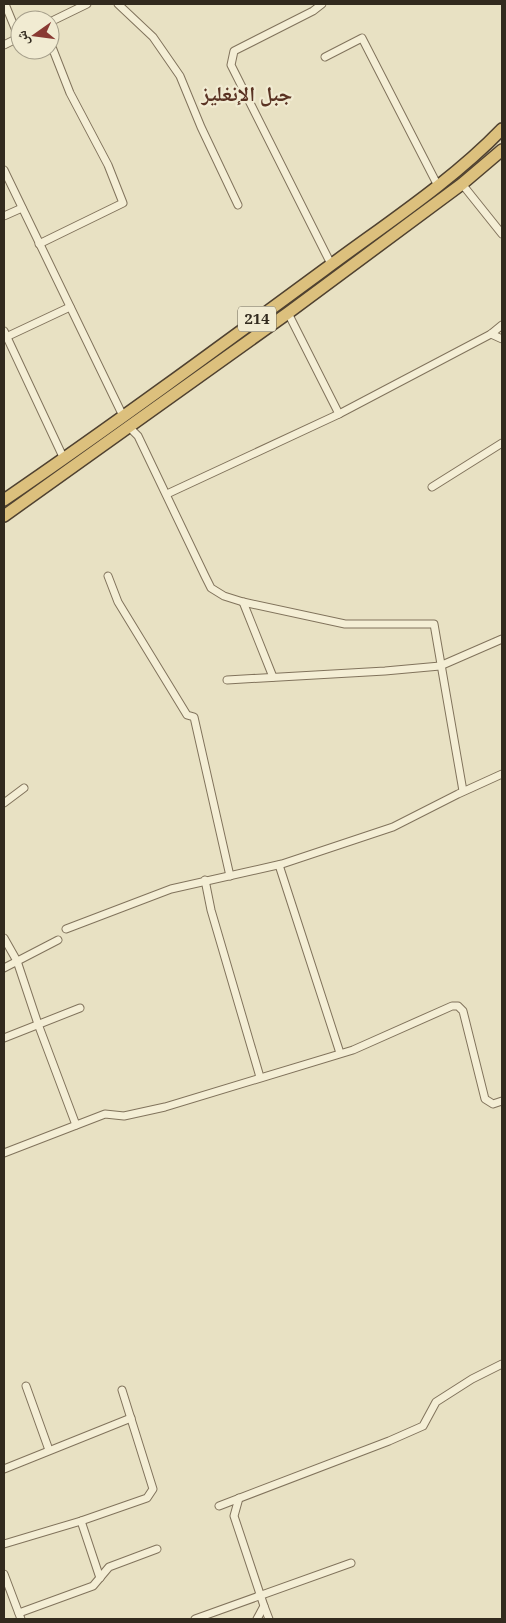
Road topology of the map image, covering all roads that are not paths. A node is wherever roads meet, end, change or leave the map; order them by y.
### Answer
1 (5, 4) edge
2 (87, 4) edge
3 (118, 4) edge
4 (322, 4) edge
5 (10, 16) edge
6 (60, 17) edge
7 (325, 57) dead end
8 (57, 60) edge
9 (502, 129) edge
10 (502, 150) edge
11 (4, 170) edge
12 (462, 184) junction
13 (438, 186) junction
14 (238, 206) dead end
15 (22, 208) junction
16 (4, 216) edge
17 (502, 234) edge
18 (39, 244) junction
19 (331, 264) junction
20 (70, 308) junction
21 (288, 312) junction
22 (502, 325) edge
23 (491, 334) junction
24 (5, 335) edge
25 (502, 339) edge
26 (339, 414) junction
27 (123, 416) junction
28 (129, 427) junction
29 (502, 443) edge
30 (64, 459) junction
31 (432, 487) dead end
32 (167, 494) junction
33 (4, 500) edge
34 (4, 516) edge
35 (108, 576) dead end
36 (243, 602) junction
37 (502, 639) edge
38 (440, 666) junction
39 (273, 677) junction
40 (227, 680) dead end
41 (502, 774) edge
42 (24, 788) dead end
43 (463, 791) junction
44 (4, 802) edge
45 (279, 865) junction
46 (230, 876) junction
47 (205, 880) junction
48 (66, 929) dead end
49 (4, 938) edge
50 (58, 940) dead end
51 (17, 961) junction
52 (4, 968) edge
53 (80, 1008) dead end
54 (38, 1024) junction
55 (4, 1038) edge
56 (340, 1053) junction
57 (260, 1077) junction
58 (502, 1101) edge
59 (76, 1125) junction
60 (4, 1153) edge
61 (502, 1364) edge
62 (26, 1386) dead end
63 (122, 1390) dead end
64 (131, 1418) junction
65 (49, 1450) junction
66 (4, 1469) edge
67 (239, 1498) junction
68 (219, 1506) dead end
69 (81, 1521) junction
70 (4, 1544) edge
71 (157, 1549) dead end
72 (351, 1563) dead end
73 (4, 1574) edge
74 (100, 1578) junction
75 (260, 1595) junction
76 (264, 1606) junction
77 (20, 1616) edge
78 (195, 1619) edge
79 (257, 1619) edge
80 (269, 1619) edge

1 - 5 street
2 - 6 street
3 - 14 street
4 - 19 street
7 - 13 street
8 - 18 street
9 - 13 highway, 214
10 - 12 highway, 214
11 - 15 street
12 - 17 street
12 - 21 highway, 214
13 - 19 highway, 214
15 - 16 street
15 - 18 street
18 - 20 street
19 - 27 highway, 214
20 - 24 street
20 - 27 street
21 - 26 street
21 - 28 highway, 214
22 - 23 street
23 - 25 street
23 - 26 street
24 - 30 street
26 - 32 street
27 - 30 highway, 214
28 - 32 street
28 - 34 highway, 214
29 - 31 street
30 - 33 highway, 214
32 - 36 street
35 - 46 street
36 - 38 street
36 - 39 street
37 - 38 street
38 - 39 street
38 - 43 street
39 - 40 street
41 - 43 street
42 - 44 street
43 - 45 street
45 - 46 street
45 - 56 street
46 - 47 street
47 - 48 street
47 - 57 street
49 - 51 street
50 - 51 street
51 - 52 street
51 - 54 street
53 - 54 street
54 - 55 street
54 - 59 street
56 - 57 street
56 - 58 street
57 - 59 street
59 - 60 street
61 - 67 street
62 - 65 street
63 - 64 street
64 - 65 street
64 - 69 street
65 - 66 street
67 - 68 street
67 - 75 street
69 - 70 street
69 - 74 street
71 - 74 street
72 - 75 street
73 - 77 street
74 - 77 street
75 - 76 street
75 - 78 street
76 - 79 street
76 - 80 street

